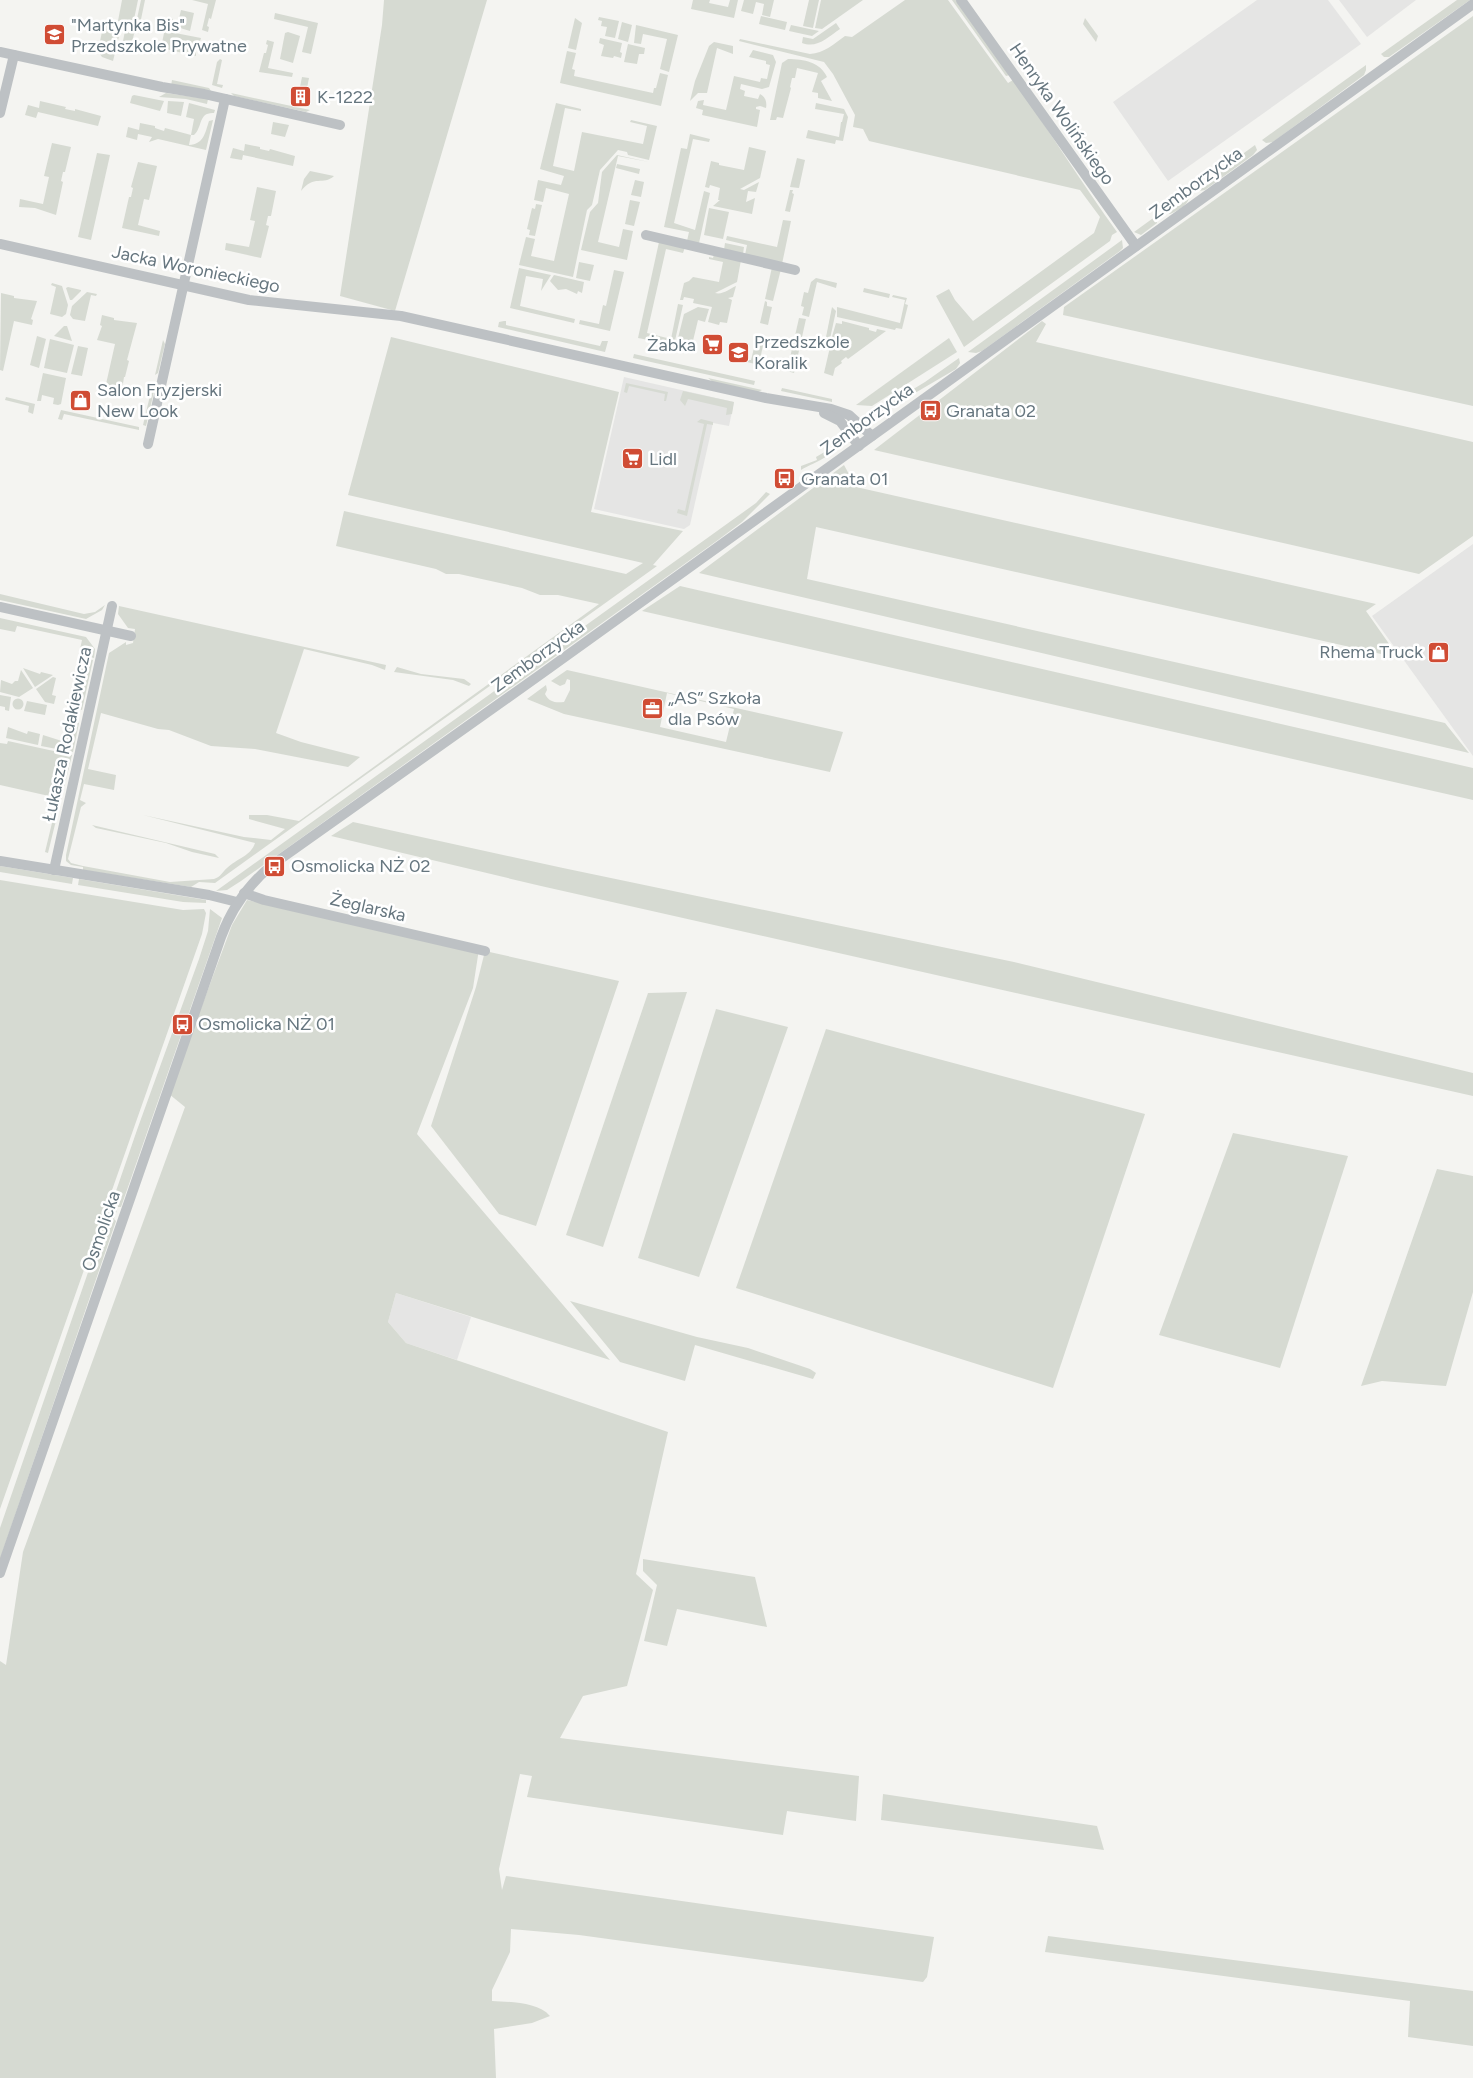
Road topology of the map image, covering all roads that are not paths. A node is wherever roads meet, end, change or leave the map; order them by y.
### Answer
1 (961, 0) edge
2 (1473, 4) edge
3 (0, 52) edge
4 (14, 55) junction
5 (225, 99) junction
6 (0, 113) edge
7 (340, 125) dead end
8 (646, 235) dead end
9 (0, 244) edge
10 (1136, 246) junction
11 (795, 270) dead end
12 (182, 285) junction
13 (815, 408) junction
14 (872, 436) junction
15 (148, 444) dead end
16 (859, 446) junction
17 (112, 606) dead end
18 (0, 607) edge
19 (107, 631) junction
20 (131, 636) dead end
21 (0, 861) edge
22 (54, 870) junction
23 (244, 893) junction
24 (237, 902) junction
25 (485, 951) dead end
26 (0, 1573) edge

1 - 10 street, Henryka Wolińskiego
2 - 10 street, Zemborzycka
3 - 4 street
4 - 5 street
4 - 6 street
5 - 7 street
5 - 12 street
8 - 11 street
9 - 12 street, Jacka Woronieckiego
10 - 14 street, Zemborzycka
12 - 13 street, Jacka Woronieckiego
12 - 15 street
13 - 14 street
13 - 16 street
14 - 16 street, Zemborzycka
16 - 23 street, Zemborzycka
17 - 19 street, Łukasza Rodakiewicza
18 - 19 street
19 - 20 street
19 - 22 street, Łukasza Rodakiewicza
21 - 22 street
22 - 24 street
23 - 24 street, Zemborzycka
23 - 25 street, Żeglarska
24 - 26 street, Osmolicka

